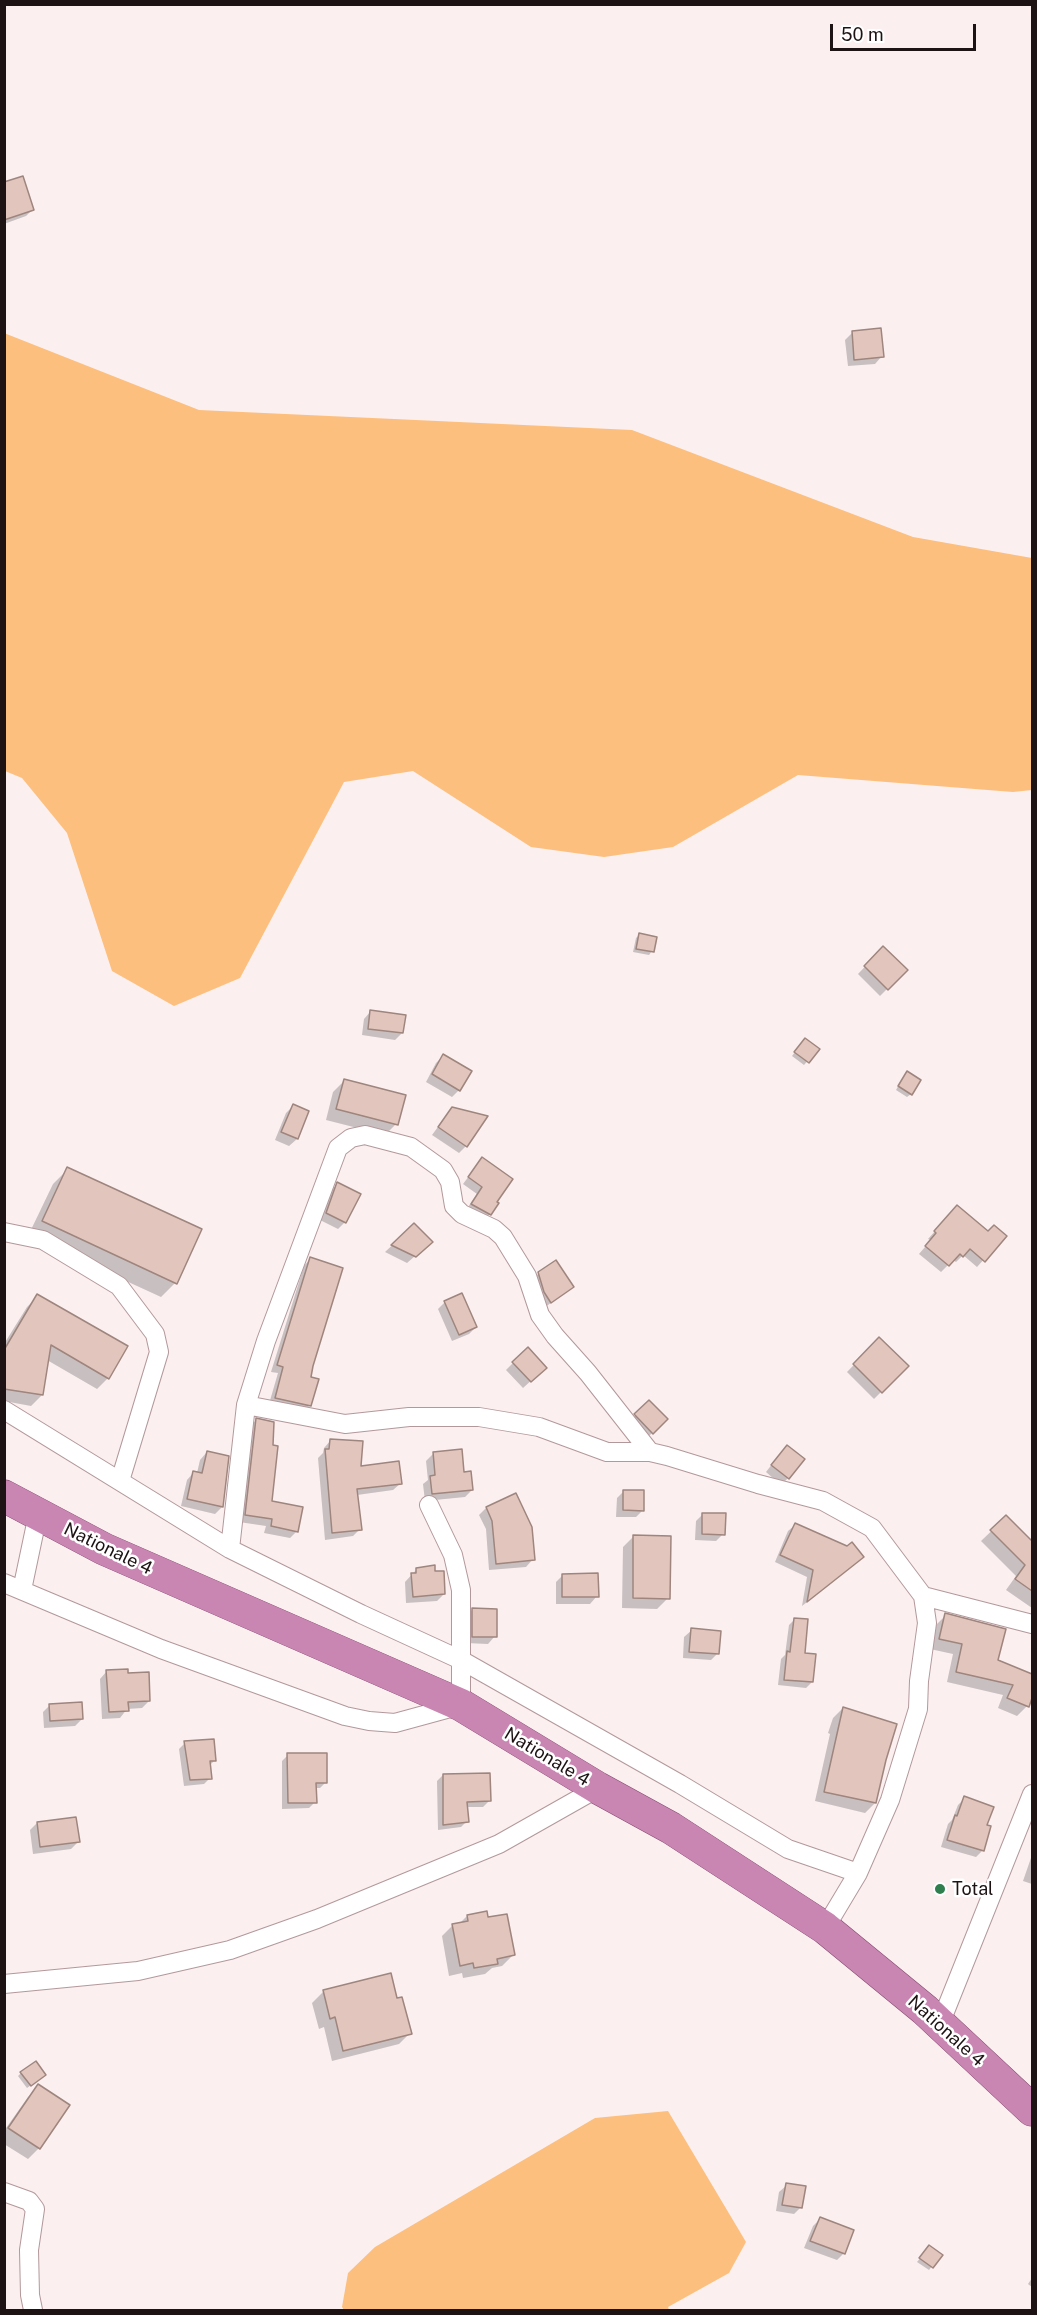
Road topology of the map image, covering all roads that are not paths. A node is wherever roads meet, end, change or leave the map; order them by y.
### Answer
1 (4, 1232) edge
2 (246, 1405) junction
3 (4, 1410) edge
4 (650, 1452) junction
5 (120, 1481) junction
6 (4, 1496) edge
7 (429, 1505) dead end
8 (38, 1514) junction
9 (230, 1549) junction
10 (4, 1582) edge
11 (21, 1590) junction
12 (923, 1596) junction
13 (1032, 1624) edge
14 (461, 1660) junction
15 (461, 1705) junction
16 (598, 1788) junction
17 (1032, 1794) edge
18 (858, 1873) junction
19 (825, 1928) junction
20 (4, 1984) edge
21 (940, 2024) junction
22 (1032, 2110) edge
23 (4, 2192) edge
24 (33, 2310) edge

1 - 5 street
2 - 4 street
2 - 4 street
2 - 9 street
3 - 5 street
4 - 12 street
5 - 9 street
6 - 8 highway, Nationale 4
7 - 14 street
8 - 11 street
8 - 15 highway, Nationale 4
9 - 14 street
10 - 11 street
11 - 15 street
12 - 13 street
12 - 18 street
14 - 15 street
14 - 18 street
15 - 16 highway, Nationale 4
16 - 19 highway, Nationale 4
16 - 20 street
17 - 21 street
18 - 19 street
19 - 21 highway, Nationale 4
21 - 22 highway, Nationale 4
23 - 24 street

